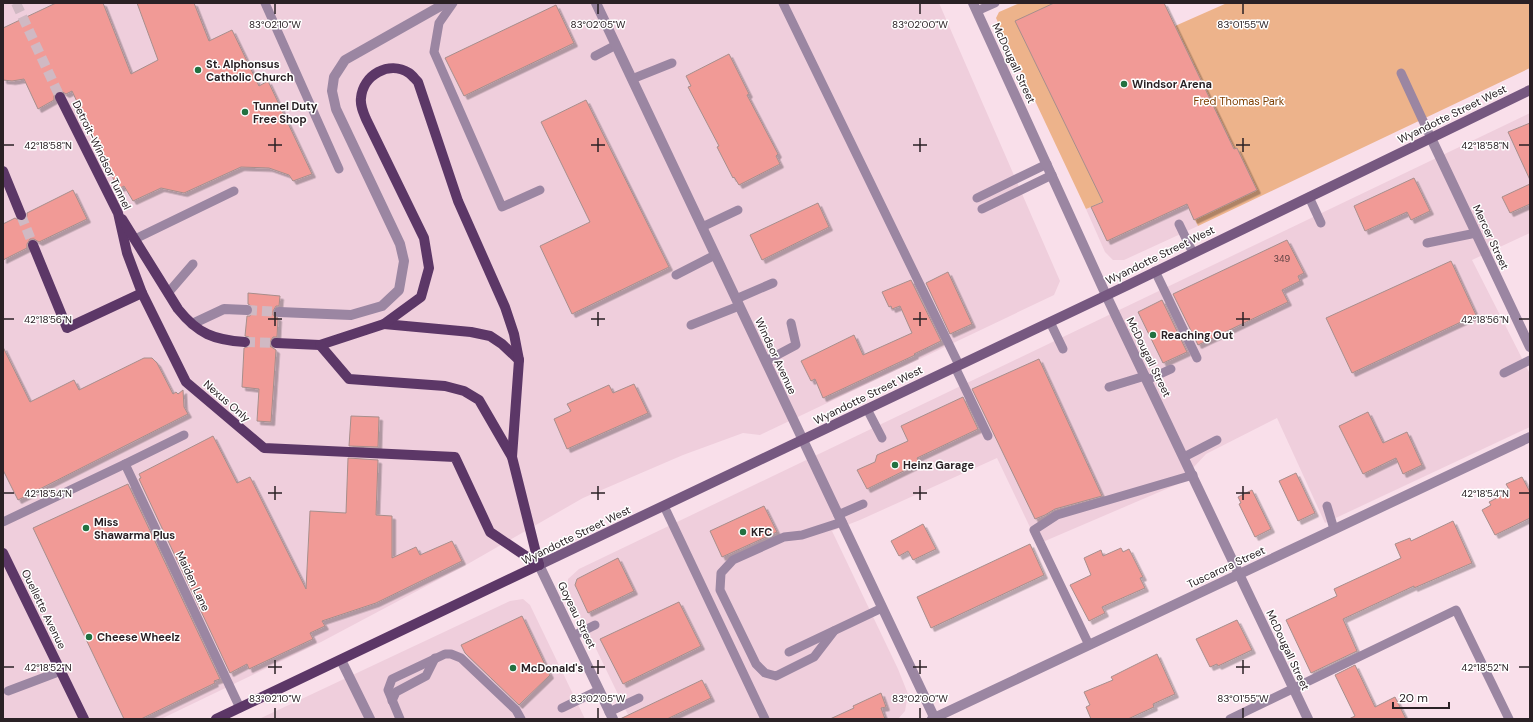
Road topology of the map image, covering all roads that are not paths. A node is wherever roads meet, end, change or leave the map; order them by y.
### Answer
1 (265, 3) edge
2 (446, 3) edge
3 (453, 3) edge
4 (596, 3) edge
5 (782, 3) edge
6 (994, 3) edge
7 (975, 7) edge
8 (616, 46) junction
9 (595, 56) dead end
10 (672, 63) dead end
11 (1401, 73) dead end
12 (632, 79) junction
13 (1530, 90) edge
14 (60, 97) tunnel mouth
15 (1431, 138) junction
16 (1047, 164) junction
17 (339, 168) dead end
18 (3, 172) edge
19 (1052, 175) junction
20 (540, 190) dead end
21 (234, 191) dead end
22 (1309, 197) junction
23 (977, 198) dead end
24 (982, 209) dead end
25 (738, 210) dead end
26 (118, 213) junction
27 (21, 216) tunnel mouth
28 (1321, 223) dead end
29 (1179, 224) dead end
30 (702, 227) junction
31 (1476, 233) junction
32 (135, 239) junction
33 (1427, 243) dead end
34 (33, 245) tunnel mouth
35 (1193, 253) junction
36 (715, 255) junction
37 (193, 264) dead end
38 (1155, 271) junction
39 (676, 275) dead end
40 (773, 283) dead end
41 (142, 293) junction
42 (168, 293) junction
43 (1106, 295) junction
44 (738, 303) junction
45 (247, 310) tunnel mouth
46 (279, 312) tunnel mouth
47 (1050, 322) junction
48 (791, 323) dead end
49 (192, 324) junction
50 (384, 324) junction
51 (692, 325) dead end
52 (245, 342) tunnel mouth
53 (276, 343) tunnel mouth
54 (320, 345) junction
55 (1530, 347) edge
56 (1063, 349) dead end
57 (1197, 358) dead end
58 (519, 360) junction
59 (1530, 360) edge
60 (766, 361) junction
61 (957, 366) junction
62 (1170, 370) dead end
63 (1504, 373) dead end
64 (1146, 378) junction
65 (1108, 387) dead end
66 (867, 409) junction
67 (184, 435) dead end
68 (988, 436) dead end
69 (1530, 437) edge
70 (882, 438) dead end
71 (802, 440) junction
72 (1217, 440) dead end
73 (512, 457) junction
74 (1184, 457) junction
75 (125, 464) junction
76 (1193, 475) junction
77 (863, 504) dead end
78 (664, 506) junction
79 (1327, 506) dead end
80 (840, 519) junction
81 (3, 522) edge
82 (1334, 529) junction
83 (3, 553) edge
84 (539, 565) junction
85 (1239, 574) junction
86 (882, 608) junction
87 (595, 625) dead end
88 (834, 631) junction
89 (573, 636) junction
90 (1089, 645) junction
91 (789, 652) dead end
92 (435, 658) junction
93 (341, 660) junction
94 (61, 671) junction
95 (1294, 688) junction
96 (599, 690) junction
97 (8, 691) dead end
98 (638, 698) dead end
99 (392, 701) junction
100 (240, 708) junction
101 (562, 708) dead end
102 (611, 716) edge
103 (84, 719) edge
104 (216, 719) edge
105 (370, 719) edge
106 (400, 719) edge
107 (521, 719) edge
108 (765, 719) edge
109 (934, 719) edge
110 (1230, 719) edge
111 (1308, 719) edge
112 (1509, 719) edge

1 - 17 lane
2 - 46 street
3 - 20 lane
4 - 8 street, Windsor Avenue
5 - 61 lane
6 - 7 lane
7 - 16 street, McDougall Street
8 - 9 lane
8 - 12 street, Windsor Avenue
10 - 12 lane
11 - 15 lane
12 - 30 street, Windsor Avenue
13 - 15 main road, Wyandotte Street West
14 - 26 main road, Detroit-Windsor Tunnel
15 - 22 main road, Wyandotte Street West
15 - 31 street, Mercer Street
16 - 19 street, McDougall Street
16 - 23 lane
18 - 27 main road
19 - 24 lane
19 - 43 street, McDougall Street
21 - 32 lane
22 - 28 lane
22 - 35 main road, Wyandotte Street West
25 - 30 lane
26 - 32 main road
26 - 41 main road, Detroit-Windsor Tunnel
29 - 35 lane
30 - 36 street, Windsor Avenue
31 - 33 lane
31 - 55 street, Mercer Street
32 - 42 main road
34 - 41 main road
35 - 38 main road, Wyandotte Street West
36 - 39 lane
36 - 44 street, Windsor Avenue
37 - 42 lane
38 - 43 main road, Wyandotte Street West
38 - 57 lane
40 - 44 lane
41 - 84 main road, Nexus Only
42 - 49 main road
43 - 47 main road, Wyandotte Street West
43 - 64 street, McDougall Street
44 - 51 lane
44 - 60 street, Windsor Avenue
45 - 49 street
47 - 56 lane
47 - 61 main road, Wyandotte Street West
48 - 60 lane
49 - 52 main road
50 - 54 main road
50 - 58 main road
50 - 58 main road
53 - 54 main road
54 - 73 main road
58 - 73 main road
59 - 63 lane
60 - 71 street, Windsor Avenue
61 - 66 main road, Wyandotte Street West
61 - 68 lane
62 - 64 lane
64 - 65 lane
64 - 74 street, McDougall Street
66 - 70 lane
66 - 71 main road, Wyandotte Street West
67 - 75 lane
69 - 82 street, Tuscarora Street
71 - 78 main road, Wyandotte Street West
71 - 80 street, Windsor Avenue
72 - 74 lane
73 - 84 main road
74 - 76 street, McDougall Street
75 - 81 lane
75 - 100 lane, Maiden Lane
76 - 85 street, McDougall Street
76 - 90 lane
77 - 80 lane
78 - 84 main road, Wyandotte Street West
78 - 108 lane
79 - 82 lane
80 - 86 street, Windsor Avenue
80 - 88 lane
82 - 85 street, Tuscarora Street
83 - 94 main road, Ouellette Avenue
84 - 89 street, Goyeau Street
84 - 93 main road, Wyandotte Street West
85 - 90 street, Tuscarora Street
85 - 95 street, McDougall Street
86 - 88 lane
86 - 109 street, Windsor Avenue
87 - 89 lane
88 - 91 lane
89 - 96 street, Goyeau Street
90 - 109 street, Tuscarora Street
92 - 99 lane
92 - 99 lane
92 - 107 lane
93 - 100 main road, Wyandotte Street West
93 - 105 street
94 - 97 lane
94 - 103 main road, Ouellette Avenue
95 - 110 lane
95 - 111 street, McDougall Street
95 - 112 lane
96 - 101 lane
96 - 102 street, Goyeau Street
98 - 102 lane
99 - 106 lane
100 - 104 main road, Wyandotte Street West

